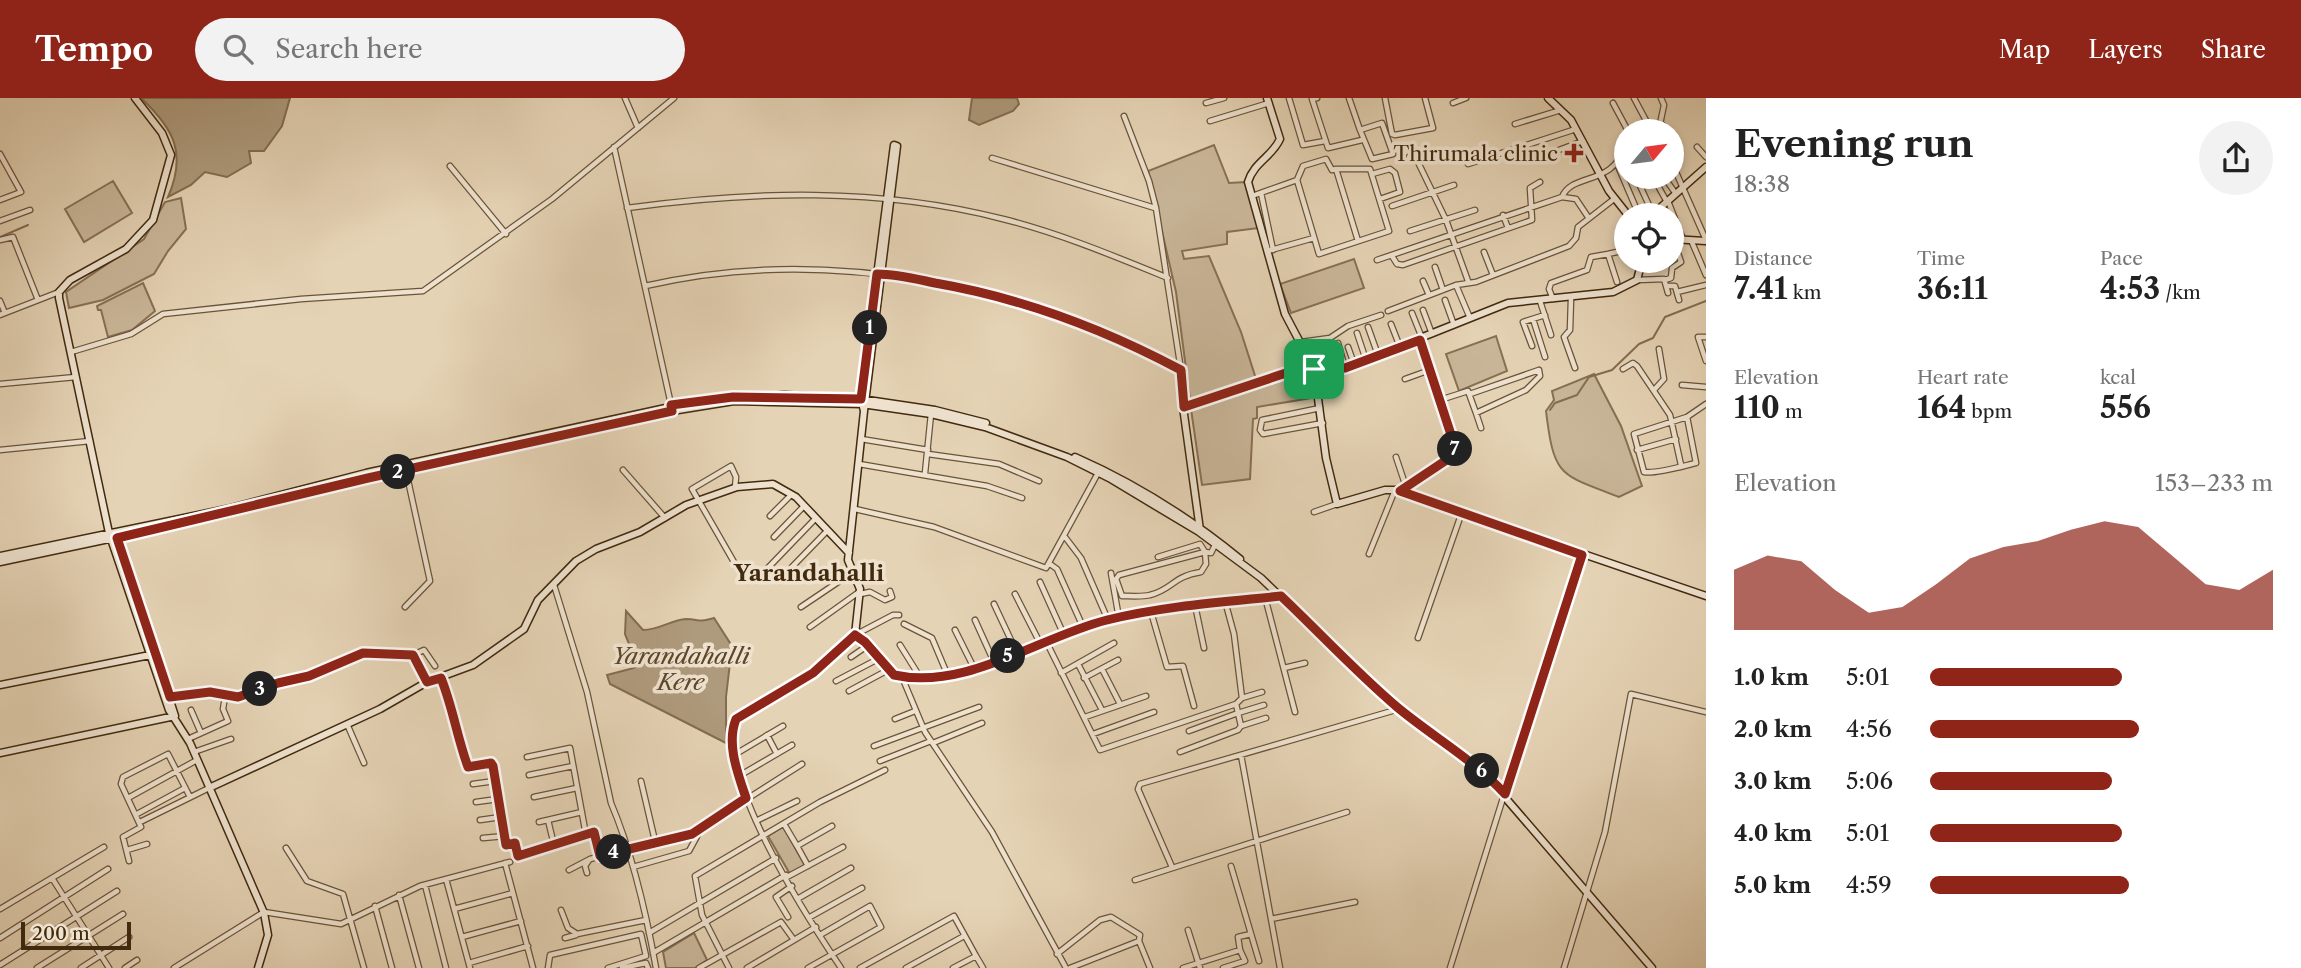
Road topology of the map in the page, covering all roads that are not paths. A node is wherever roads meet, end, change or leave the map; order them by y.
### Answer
1 (135, 98) edge
2 (625, 98) edge
3 (674, 98) edge
4 (1224, 98) edge
5 (1289, 98) edge
6 (1314, 98) edge
7 (1349, 98) edge
8 (1385, 98) edge
9 (1425, 98) edge
10 (1466, 98) edge
11 (1548, 98) edge
12 (1634, 98) edge
13 (1661, 98) edge
14 (1268, 100) edge
15 (1206, 103) dead end
16 (1453, 103) dead end
17 (1613, 103) dead end
18 (1562, 110) junction
19 (1124, 116) dead end
20 (1622, 119) edge
21 (1642, 119) edge
22 (1661, 119) edge
23 (1210, 121) dead end
24 (1515, 124) dead end
25 (638, 128) junction
26 (1576, 129) junction
27 (1360, 130) junction
28 (1362, 139) junction
29 (1584, 140) junction
30 (1325, 141) junction
31 (895, 145) dead end
32 (614, 146) junction
33 (1698, 147) dead end
34 (0, 154) edge
35 (1706, 156) edge
36 (1540, 157) dead end
37 (992, 158) dead end
38 (1409, 158) dead end
39 (1450, 160) dead end
40 (450, 166) dead end
41 (1614, 167) edge
42 (1706, 167) edge
43 (1336, 169) junction
44 (1372, 174) junction
45 (1601, 175) junction
46 (1297, 180) junction
47 (1540, 183) dead end
48 (1454, 184) dead end
49 (1684, 186) edge
50 (1660, 189) edge
51 (1672, 189) edge
52 (1681, 189) edge
53 (1684, 189) edge
54 (1261, 193) junction
55 (1432, 193) junction
56 (1676, 194) junction
57 (1252, 196) junction
58 (1562, 197) junction
59 (1380, 199) junction
60 (1614, 199) junction
61 (0, 200) edge
62 (889, 200) junction
63 (1668, 201) junction
64 (1618, 203) edge
65 (1392, 206) dead end
66 (1530, 207) junction
67 (627, 208) junction
68 (1156, 208) junction
69 (1475, 209) dead end
70 (30, 210) dead end
71 (1503, 215) junction
72 (1588, 217) junction
73 (1446, 220) junction
74 (0, 221) edge
75 (1508, 228) junction
76 (1410, 231) dead end
77 (506, 234) junction
78 (1451, 234) junction
79 (1314, 238) junction
80 (1687, 239) junction
81 (0, 240) edge
82 (1358, 241) junction
83 (1705, 242) edge
84 (1455, 247) junction
85 (1270, 251) junction
86 (1485, 252) dead end
87 (1614, 253) edge
88 (1608, 254) junction
89 (1392, 256) junction
90 (1377, 260) dead end
91 (1435, 267) dead end
92 (1639, 273) edge
93 (1672, 273) edge
94 (880, 274) junction
95 (1493, 275) junction
96 (1706, 275) edge
97 (1168, 278) junction
98 (1637, 280) junction
99 (1423, 281) dead end
100 (1468, 281) junction
101 (1617, 282) dead end
102 (1666, 283) junction
103 (1456, 285) junction
104 (1706, 285) edge
105 (645, 286) junction
106 (1443, 290) junction
107 (59, 292) junction
108 (1677, 292) junction
109 (1668, 293) dead end
110 (1429, 295) junction
111 (1445, 299) dead end
112 (1571, 299) junction
113 (38, 300) junction
114 (1553, 300) junction
115 (1679, 300) dead end
116 (0, 301) edge
117 (1540, 301) junction
118 (1423, 310) dead end
119 (1388, 311) dead end
120 (1412, 313) dead end
121 (3, 314) edge
122 (1381, 315) dead end
123 (1545, 315) junction
124 (1471, 318) junction
125 (1533, 319) junction
126 (1391, 324) dead end
127 (1454, 326) junction
128 (1368, 327) dead end
129 (1357, 334) dead end
130 (1432, 335) junction
131 (1551, 335) dead end
132 (1706, 337) edge
133 (1421, 340) junction
134 (1301, 342) junction
135 (1338, 343) dead end
136 (1532, 346) dead end
137 (1348, 347) dead end
138 (1322, 348) dead end
139 (1400, 348) junction
140 (1659, 349) dead end
141 (1704, 349) edge
142 (71, 352) junction
143 (1378, 355) junction
144 (1545, 357) dead end
145 (1366, 360) junction
146 (1706, 361) edge
147 (1354, 365) junction
148 (1327, 368) junction
149 (1345, 368) junction
150 (1575, 368) dead end
151 (1314, 369) junction
152 (1623, 369) dead end
153 (1181, 370) junction
154 (1430, 370) junction
155 (76, 377) junction
156 (1405, 379) dead end
157 (0, 384) edge
158 (1682, 385) dead end
159 (1706, 387) edge
160 (1654, 390) junction
161 (1470, 394) junction
162 (1440, 400) junction
163 (864, 404) junction
164 (1706, 404) edge
165 (1184, 407) junction
166 (671, 408) junction
167 (1321, 408) junction
168 (1476, 413) junction
169 (931, 414) junction
170 (1686, 417) junction
171 (1672, 422) junction
172 (1323, 423) junction
173 (1480, 428) dead end
174 (861, 439) junction
175 (1676, 439) junction
176 (90, 441) junction
177 (0, 450) edge
178 (1637, 450) junction
179 (928, 452) junction
180 (1396, 457) dead end
181 (859, 464) junction
182 (1681, 465) junction
183 (623, 470) dead end
184 (406, 471) junction
185 (925, 473) junction
186 (1098, 473) junction
187 (1040, 481) dead end
188 (734, 488) junction
189 (1401, 489) junction
190 (792, 494) junction
191 (1022, 498) dead end
192 (697, 501) junction
193 (1337, 505) junction
194 (804, 506) junction
195 (855, 509) junction
196 (1462, 511) junction
197 (1314, 512) dead end
198 (770, 516) dead end
199 (665, 518) junction
200 (816, 519) junction
201 (1200, 530) junction
202 (827, 532) junction
203 (112, 534) junction
204 (774, 537) dead end
205 (1065, 537) junction
206 (1215, 545) junction
207 (1205, 552) junction
208 (849, 553) junction
209 (1369, 554) dead end
210 (1582, 555) junction
211 (0, 556) edge
212 (1158, 557) dead end
213 (0, 562) edge
214 (1051, 564) junction
215 (792, 567) dead end
216 (765, 571) dead end
217 (854, 572) junction
218 (1111, 573) dead end
219 (743, 576) dead end
220 (1261, 578) junction
221 (553, 582) junction
222 (1040, 582) dead end
223 (890, 591) dead end
224 (860, 593) junction
225 (1015, 594) dead end
226 (1281, 596) junction
227 (1706, 596) edge
228 (1265, 597) junction
229 (1225, 601) junction
230 (994, 604) dead end
231 (1195, 605) junction
232 (405, 607) dead end
233 (802, 607) dead end
234 (1151, 612) junction
235 (899, 615) dead end
236 (1119, 618) junction
237 (975, 620) dead end
238 (1108, 620) junction
239 (904, 624) dead end
240 (810, 626) dead end
241 (1083, 627) junction
242 (955, 630) dead end
243 (1063, 633) junction
244 (855, 635) junction
245 (1418, 638) dead end
246 (1043, 641) junction
247 (1114, 643) dead end
248 (868, 645) junction
249 (900, 645) dead end
250 (1204, 648) dead end
251 (1017, 653) junction
252 (154, 654) junction
253 (413, 655) junction
254 (851, 657) dead end
255 (879, 658) junction
256 (1118, 660) dead end
257 (994, 662) junction
258 (1306, 663) dead end
259 (1078, 664) junction
260 (435, 666) dead end
261 (1284, 668) junction
262 (1102, 669) junction
263 (888, 670) junction
264 (975, 670) junction
265 (1061, 673) junction
266 (902, 677) junction
267 (948, 677) junction
268 (441, 678) junction
269 (920, 678) junction
270 (1084, 678) junction
271 (836, 681) dead end
272 (427, 682) junction
273 (0, 685) edge
274 (849, 691) dead end
275 (1262, 692) dead end
276 (225, 696) junction
277 (1146, 696) dead end
278 (170, 697) junction
279 (1241, 698) junction
280 (1120, 704) junction
281 (1236, 704) junction
282 (1264, 705) dead end
283 (1194, 706) dead end
284 (979, 707) dead end
285 (1399, 709) junction
286 (191, 710) dead end
287 (1102, 710) junction
288 (915, 711) junction
289 (1154, 712) dead end
290 (1295, 712) dead end
291 (1706, 712) edge
292 (1238, 713) junction
293 (175, 716) junction
294 (1085, 717) junction
295 (1266, 718) dead end
296 (895, 719) dead end
297 (982, 723) dead end
298 (347, 724) junction
299 (783, 726) dead end
300 (922, 726) junction
301 (1241, 726) junction
302 (1189, 731) dead end
303 (201, 733) junction
304 (1093, 734) junction
305 (767, 735) junction
306 (188, 739) junction
307 (231, 739) dead end
308 (932, 742) junction
309 (792, 745) dead end
310 (874, 746) dead end
311 (0, 752) edge
312 (194, 752) junction
313 (1180, 752) dead end
314 (777, 754) junction
315 (734, 755) junction
316 (1241, 755) junction
317 (527, 757) dead end
318 (197, 760) junction
319 (880, 761) dead end
320 (364, 763) dead end
321 (802, 764) dead end
322 (573, 766) junction
323 (178, 771) junction
324 (885, 771) dead end
325 (529, 775) dead end
326 (739, 776) junction
327 (495, 780) junction
328 (640, 781) dead end
329 (473, 784) dead end
330 (185, 788) junction
331 (209, 788) junction
332 (577, 788) junction
333 (534, 796) dead end
334 (1504, 796) junction
335 (190, 797) junction
336 (128, 798) junction
337 (746, 798) junction
338 (498, 799) junction
339 (797, 801) dead end
340 (476, 802) dead end
341 (1348, 812) dead end
342 (582, 813) junction
343 (136, 814) junction
344 (501, 817) junction
345 (480, 820) dead end
346 (548, 820) junction
347 (756, 821) junction
348 (140, 822) junction
349 (538, 822) dead end
350 (783, 824) junction
351 (832, 826) dead end
352 (702, 828) junction
353 (586, 835) junction
354 (505, 836) junction
355 (763, 836) junction
356 (483, 838) dead end
357 (655, 841) junction
358 (1255, 841) junction
359 (147, 844) dead end
360 (554, 845) junction
361 (797, 846) junction
362 (104, 847) dead end
363 (843, 847) dead end
364 (286, 848) dead end
365 (628, 848) junction
366 (127, 850) junction
367 (600, 856) junction
368 (776, 858) junction
369 (590, 859) junction
370 (130, 861) dead end
371 (808, 866) junction
372 (1231, 866) dead end
373 (633, 867) junction
374 (1172, 867) junction
375 (851, 868) dead end
376 (108, 869) dead end
377 (569, 870) dead end
378 (587, 873) dead end
379 (786, 876) junction
380 (52, 878) junction
381 (446, 879) junction
382 (1135, 880) dead end
383 (425, 885) junction
384 (792, 886) junction
385 (862, 888) dead end
386 (117, 891) dead end
387 (513, 893) junction
388 (1587, 893) junction
389 (400, 895) junction
390 (64, 897) junction
391 (799, 898) junction
392 (1355, 902) dead end
393 (699, 904) junction
394 (375, 906) junction
395 (0, 909) edge
396 (454, 909) junction
397 (561, 910) dead end
398 (123, 914) dead end
399 (77, 916) junction
400 (264, 916) junction
401 (788, 917) dead end
402 (810, 917) junction
403 (350, 918) junction
404 (1271, 919) junction
405 (646, 920) junction
406 (521, 921) junction
407 (705, 922) junction
408 (816, 928) junction
409 (1188, 930) dead end
410 (577, 934) junction
411 (1251, 934) junction
412 (88, 935) junction
413 (650, 935) junction
414 (820, 935) junction
415 (964, 936) junction
416 (129, 937) dead end
417 (462, 937) junction
418 (0, 938) edge
419 (565, 939) dead end
420 (644, 940) junction
421 (794, 940) junction
422 (1139, 941) junction
423 (527, 946) junction
424 (652, 946) junction
425 (645, 948) junction
426 (1240, 950) junction
427 (653, 953) junction
428 (832, 954) junction
429 (1057, 954) junction
430 (722, 955) junction
431 (101, 956) junction
432 (976, 956) junction
433 (137, 960) dead end
434 (1259, 961) dead end
435 (0, 965) edge
436 (470, 965) edge
437 (1199, 965) edge
438 (37, 968) edge
439 (81, 968) edge
440 (109, 968) edge
441 (124, 968) edge
442 (174, 968) edge
443 (258, 968) edge
444 (364, 968) edge
445 (392, 968) edge
446 (419, 968) edge
447 (446, 968) edge
448 (533, 968) edge
449 (548, 968) edge
450 (608, 968) edge
451 (622, 968) edge
452 (648, 968) edge
453 (656, 968) edge
454 (699, 968) edge
455 (729, 968) edge
456 (747, 968) edge
457 (808, 968) edge
458 (841, 968) edge
459 (860, 968) edge
460 (906, 968) edge
461 (953, 968) edge
462 (983, 968) edge
463 (1068, 968) edge
464 (1150, 968) edge
465 (1183, 968) edge
466 (1223, 968) edge
467 (1280, 968) edge
468 (1450, 968) edge
469 (1564, 968) edge
470 (1653, 968) edge

1 - 107 street
2 - 25 street
3 - 25 street
4 - 15 street
5 - 30 street
6 - 30 street
7 - 27 street
8 - 9 street
10 - 16 street
11 - 18 street
12 - 21 street
13 - 22 street
14 - 23 street
14 - 57 street
17 - 20 street
18 - 24 street
18 - 26 street
19 - 68 street
25 - 32 street
26 - 29 street
26 - 39 street
27 - 28 street
27 - 28 street
28 - 30 street
29 - 36 street
29 - 45 street
31 - 62 street
32 - 67 street
32 - 77 street
33 - 35 street
34 - 61 street
37 - 68 street
38 - 55 street
40 - 77 street
41 - 45 street
42 - 49 street
43 - 44 street
43 - 46 street
43 - 82 street
44 - 59 street
44 - 59 street
45 - 58 street
45 - 60 street
46 - 54 street
46 - 79 street
47 - 66 street
48 - 55 street
50 - 63 street
51 - 56 street
52 - 56 street
53 - 83 street
54 - 57 street
54 - 85 street
55 - 65 street
55 - 73 street
56 - 63 street
57 - 85 street
58 - 66 street
58 - 72 street
59 - 82 street
60 - 64 street
60 - 72 street
62 - 67 street
62 - 94 street
62 - 97 street
63 - 80 street
66 - 71 street
66 - 75 street
67 - 105 street
68 - 97 street
69 - 73 street
70 - 74 street
71 - 75 street
71 - 78 street
72 - 95 street
73 - 76 street
73 - 78 street
75 - 84 street
77 - 142 street
78 - 84 street
78 - 89 street
79 - 82 street
79 - 85 street
80 - 83 street
80 - 96 street
81 - 113 street
84 - 89 street
84 - 100 street
85 - 134 street
86 - 95 street
87 - 88 street
88 - 101 street
88 - 114 street
89 - 90 street
91 - 106 street
92 - 98 street
93 - 102 street
94 - 105 street
94 - 153 street
94 - 163 street
95 - 100 street
97 - 153 street
98 - 102 street
98 - 112 street
99 - 110 street
100 - 103 street
102 - 108 street
102 - 109 street
103 - 106 street
103 - 124 street
104 - 108 street
105 - 166 street
106 - 110 street
107 - 113 street
107 - 142 street
108 - 115 street
110 - 119 street
111 - 127 street
112 - 114 street
112 - 150 street
113 - 121 street
114 - 117 street
116 - 121 street
117 - 123 street
117 - 124 street
118 - 130 street
120 - 133 street
122 - 134 street
123 - 125 street
123 - 131 street
124 - 127 street
125 - 136 street
125 - 144 street
126 - 139 street
127 - 130 street
128 - 143 street
129 - 145 street
130 - 133 street
132 - 141 street
133 - 139 street
133 - 154 street
134 - 151 street
135 - 149 street
137 - 147 street
138 - 148 street
139 - 143 street
140 - 160 street
141 - 146 street
142 - 155 street
143 - 145 street
145 - 147 street
147 - 149 street
148 - 149 street
148 - 151 street
151 - 165 street
151 - 167 street
152 - 160 street
153 - 165 street
154 - 156 street
154 - 162 street
155 - 157 street
155 - 176 street
158 - 159 street
160 - 171 street
161 - 162 street
161 - 168 street
161 - 168 street
162 - 189 street
163 - 166 street
163 - 169 street
163 - 174 street
163 - 201 street
164 - 170 street
165 - 201 street
166 - 184 street
166 - 203 street
167 - 172 street
167 - 172 street
168 - 173 street
169 - 179 street
169 - 186 street
170 - 171 street
170 - 182 street
171 - 175 street
171 - 178 street
172 - 193 street
174 - 179 street
174 - 181 street
175 - 178 street
175 - 182 street
176 - 177 street
176 - 203 street
178 - 182 street
179 - 185 street
179 - 187 street
180 - 189 street
181 - 185 street
181 - 195 street
183 - 199 street
184 - 203 street
184 - 232 street
185 - 191 street
186 - 201 street
186 - 205 street
188 - 190 street
188 - 192 street
188 - 192 street
189 - 193 street
189 - 196 street
189 - 209 street
190 - 194 street
190 - 198 street
192 - 199 street
192 - 219 street
193 - 197 street
194 - 200 street
194 - 204 street
195 - 208 street
195 - 214 street
196 - 210 street
196 - 245 street
199 - 221 street
200 - 202 street
200 - 216 street
201 - 206 street
201 - 220 street
202 - 208 street
202 - 215 street
203 - 211 street
203 - 213 street
203 - 252 street
205 - 214 street
205 - 238 street
206 - 207 street
206 - 220 street
207 - 207 street
207 - 212 street
208 - 217 street
210 - 227 street
210 - 334 street
214 - 241 street
217 - 224 street
217 - 233 street
218 - 236 street
220 - 226 street
221 - 268 street
221 - 365 street
222 - 243 street
223 - 224 street
224 - 240 street
224 - 244 street
225 - 246 street
226 - 228 street
226 - 285 street
228 - 229 street
228 - 261 street
229 - 231 street
229 - 279 street
230 - 251 street
231 - 234 street
231 - 250 street
234 - 236 street
234 - 283 street
235 - 244 street
236 - 238 street
237 - 257 street
238 - 241 street
239 - 267 street
241 - 243 street
242 - 264 street
243 - 246 street
244 - 248 street
244 - 315 street
246 - 251 street
246 - 265 street
247 - 259 street
248 - 254 street
248 - 255 street
249 - 269 street
251 - 257 street
252 - 273 street
252 - 278 street
252 - 293 street
253 - 260 street
253 - 272 street
253 - 276 street
255 - 263 street
255 - 271 street
256 - 262 street
257 - 264 street
258 - 261 street
259 - 265 street
259 - 270 street
261 - 290 street
262 - 270 street
262 - 280 street
263 - 266 street
263 - 274 street
264 - 267 street
265 - 294 street
266 - 269 street
266 - 288 street
267 - 269 street
268 - 272 street
268 - 327 street
270 - 287 street
272 - 298 street
275 - 279 street
276 - 278 street
276 - 303 street
277 - 280 street
278 - 293 street
279 - 281 street
280 - 287 street
281 - 292 street
281 - 304 street
282 - 292 street
284 - 300 street
285 - 316 street
285 - 334 street
286 - 303 street
287 - 294 street
288 - 296 street
288 - 300 street
289 - 304 street
291 - 388 street
292 - 301 street
292 - 302 street
293 - 306 street
293 - 311 street
294 - 304 street
295 - 301 street
297 - 308 street
298 - 320 street
298 - 331 street
299 - 305 street
300 - 308 street
300 - 310 street
301 - 313 street
303 - 306 street
305 - 314 street
305 - 315 street
306 - 312 street
307 - 312 street
308 - 319 street
308 - 429 street
309 - 314 street
312 - 318 street
314 - 326 street
315 - 326 street
316 - 358 street
316 - 374 street
317 - 322 street
318 - 323 street
318 - 331 street
321 - 337 street
322 - 325 street
322 - 332 street
323 - 330 street
323 - 336 street
323 - 336 street
324 - 350 street
326 - 337 street
327 - 329 street
327 - 338 street
328 - 357 street
330 - 335 street
330 - 343 street
331 - 335 street
331 - 400 street
332 - 333 street
332 - 342 street
334 - 388 street
334 - 468 street
335 - 348 street
336 - 343 street
337 - 347 street
337 - 352 street
338 - 340 street
338 - 344 street
339 - 347 street
341 - 358 street
342 - 346 street
342 - 353 street
343 - 348 street
344 - 345 street
344 - 354 street
346 - 349 street
346 - 360 street
347 - 355 street
348 - 366 street
350 - 355 street
350 - 361 street
351 - 361 street
352 - 357 street
352 - 373 street
353 - 360 street
353 - 367 street
354 - 356 street
354 - 360 street
355 - 368 street
355 - 393 street
357 - 365 street
358 - 374 street
358 - 404 street
359 - 366 street
361 - 371 street
362 - 380 street
363 - 371 street
364 - 403 street
365 - 367 street
365 - 373 street
366 - 370 street
367 - 369 street
368 - 379 street
368 - 393 street
369 - 377 street
369 - 378 street
371 - 379 street
372 - 411 street
373 - 405 street
374 - 382 street
375 - 391 street
376 - 390 street
379 - 384 street
379 - 407 street
380 - 390 street
380 - 395 street
381 - 383 street
381 - 387 street
381 - 396 street
383 - 389 street
383 - 447 street
384 - 391 street
384 - 401 street
385 - 402 street
386 - 399 street
387 - 396 street
387 - 406 street
388 - 469 street
388 - 470 street
389 - 394 street
389 - 446 street
390 - 399 street
390 - 418 street
391 - 402 street
392 - 404 street
393 - 407 street
393 - 413 street
394 - 403 street
394 - 445 street
396 - 417 street
397 - 410 street
398 - 412 street
399 - 412 street
399 - 435 street
400 - 403 street
400 - 442 street
400 - 443 street
402 - 408 street
403 - 444 street
404 - 467 street
405 - 410 street
405 - 413 street
406 - 417 street
406 - 423 street
407 - 427 street
407 - 430 street
408 - 414 street
408 - 421 street
409 - 437 street
410 - 419 street
411 - 426 street
411 - 434 street
412 - 431 street
412 - 438 street
413 - 420 street
413 - 424 street
414 - 428 street
414 - 428 street
415 - 432 street
415 - 459 street
415 - 460 street
416 - 431 street
417 - 436 street
420 - 425 street
420 - 449 street
421 - 430 street
421 - 456 street
422 - 429 street
422 - 463 street
422 - 464 street
423 - 436 street
423 - 448 street
424 - 425 street
424 - 427 street
425 - 450 street
426 - 437 street
426 - 466 street
427 - 453 street
428 - 457 street
428 - 458 street
429 - 463 street
430 - 454 street
430 - 455 street
431 - 439 street
431 - 440 street
432 - 461 street
432 - 462 street
433 - 441 street
437 - 465 street
451 - 452 street

